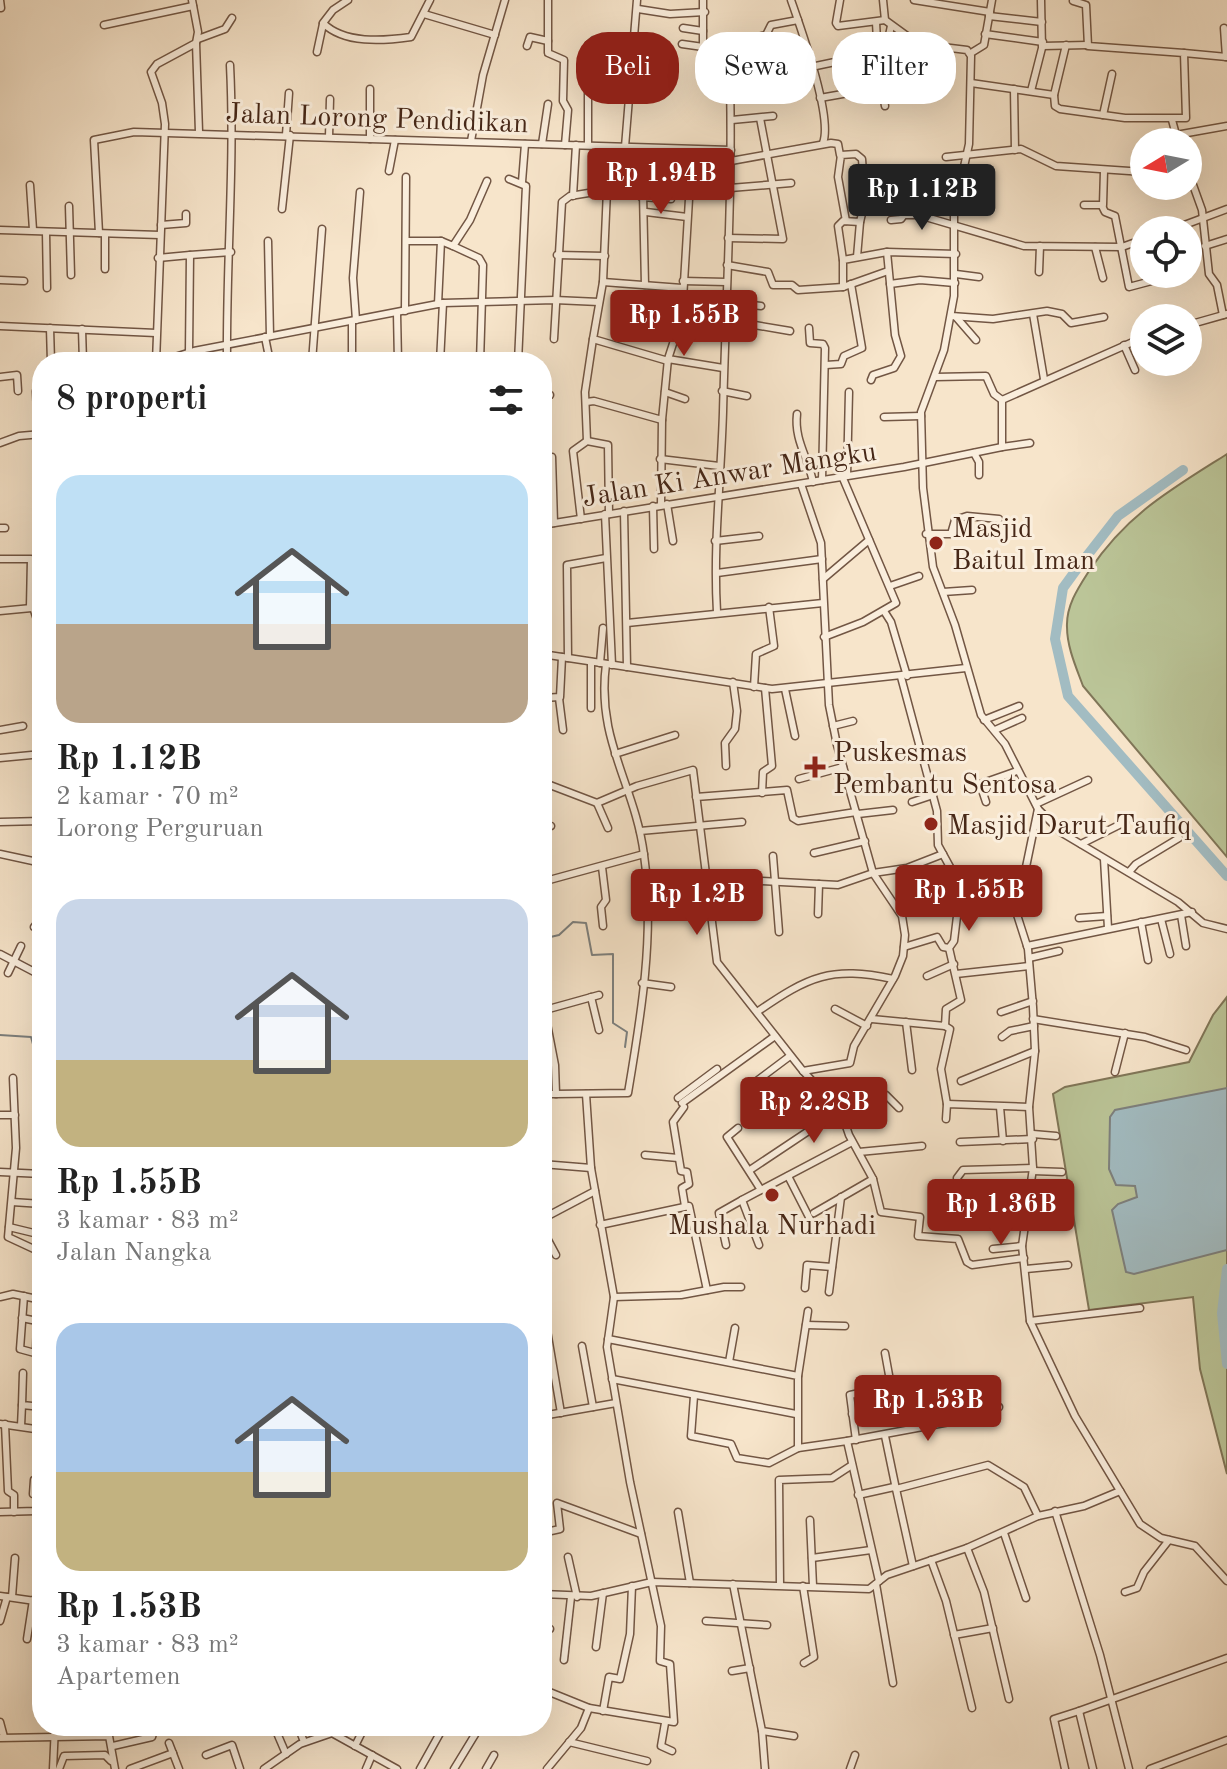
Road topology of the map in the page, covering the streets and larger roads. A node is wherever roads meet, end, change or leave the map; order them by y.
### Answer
1 (348, 0) edge
2 (430, 0) edge
3 (505, 0) edge
4 (548, 0) edge
5 (637, 0) edge
6 (703, 0) edge
7 (791, 0) edge
8 (840, 0) edge
9 (883, 0) edge
10 (914, 0) edge
11 (992, 0) edge
12 (1041, 0) edge
13 (1073, 1) edge
14 (192, 3) edge
15 (638, 9) junction
16 (705, 12) junction
17 (424, 14) junction
18 (989, 14) junction
19 (232, 18) dead end
20 (798, 20) junction
21 (885, 20) junction
22 (876, 22) junction
23 (1042, 22) junction
24 (323, 23) junction
25 (104, 25) dead end
26 (891, 26) junction
27 (683, 28) dead end
28 (1224, 28) dead end
29 (703, 31) joint
30 (768, 32) edge
31 (801, 32) edge
32 (877, 32) edge
33 (890, 32) edge
34 (985, 34) junction
35 (495, 35) junction
36 (197, 41) junction
37 (548, 41) junction
38 (682, 44) dead end
39 (1043, 44) junction
40 (1066, 45) junction
41 (1087, 45) junction
42 (527, 46) dead end
43 (695, 46) edge
44 (317, 52) dead end
45 (971, 53) junction
46 (1184, 53) junction
47 (1227, 57) edge
48 (230, 65) dead end
49 (1112, 74) dead end
50 (971, 83) junction
51 (816, 84) edge
52 (370, 89) dead end
53 (1014, 89) junction
54 (1031, 91) junction
55 (289, 93) dead end
56 (1054, 95) junction
57 (832, 96) edge
58 (820, 98) junction
59 (330, 99) dead end
60 (548, 104) dead end
61 (588, 104) edge
62 (731, 104) edge
63 (1103, 115) junction
64 (773, 116) dead end
65 (760, 118) junction
66 (732, 120) junction
67 (1172, 120) junction
68 (1227, 126) edge
69 (1174, 128) edge
70 (164, 131) junction
71 (199, 132) junction
72 (1202, 132) edge
73 (235, 134) junction
74 (288, 135) junction
75 (329, 137) junction
76 (370, 139) junction
77 (395, 140) junction
78 (471, 141) junction
79 (823, 143) junction
80 (525, 144) junction
81 (542, 144) junction
82 (565, 145) junction
83 (576, 145) junction
84 (588, 145) junction
85 (625, 147) junction
86 (642, 148) junction
87 (731, 150) junction
88 (1015, 150) junction
89 (769, 154) junction
90 (840, 155) junction
91 (967, 156) junction
92 (946, 157) dead end
93 (731, 161) junction
94 (389, 171) dead end
95 (1104, 171) junction
96 (1130, 172) edge
97 (922, 174) dead end
98 (406, 177) dead end
99 (509, 179) dead end
100 (962, 179) junction
101 (487, 181) dead end
102 (522, 182) junction
103 (791, 183) dead end
104 (30, 185) dead end
105 (775, 185) junction
106 (730, 188) junction
107 (360, 192) dead end
108 (958, 192) junction
109 (573, 196) junction
110 (641, 197) junction
111 (671, 199) dead end
112 (689, 199) dead end
113 (1197, 200) edge
114 (865, 201) junction
115 (1084, 205) dead end
116 (69, 206) dead end
117 (1102, 206) junction
118 (282, 209) dead end
119 (1227, 209) edge
120 (646, 212) junction
121 (186, 214) dead end
122 (687, 217) junction
123 (1203, 217) junction
124 (891, 220) dead end
125 (846, 221) junction
126 (860, 222) junction
127 (954, 223) junction
128 (161, 225) junction
129 (322, 229) dead end
130 (0, 230) edge
131 (33, 230) junction
132 (46, 232) junction
133 (70, 233) junction
134 (102, 234) junction
135 (160, 235) junction
136 (728, 238) junction
137 (1227, 239) edge
138 (268, 241) dead end
139 (407, 241) junction
140 (441, 241) junction
141 (1130, 244) edge
142 (453, 246) junction
143 (1040, 246) junction
144 (1205, 246) junction
145 (1095, 247) junction
146 (1122, 247) junction
147 (231, 252) junction
148 (887, 252) junction
149 (956, 254) junction
150 (190, 255) junction
151 (557, 255) junction
152 (605, 256) junction
153 (857, 257) junction
154 (158, 258) junction
155 (843, 260) junction
156 (727, 265) junction
157 (105, 269) dead end
158 (888, 271) junction
159 (1039, 272) dead end
160 (956, 274) junction
161 (71, 275) dead end
162 (979, 277) dead end
163 (1103, 278) dead end
164 (0, 280) edge
165 (24, 281) dead end
166 (603, 282) junction
167 (726, 282) junction
168 (955, 283) junction
169 (683, 284) junction
170 (851, 284) junction
171 (890, 284) junction
172 (645, 285) junction
173 (843, 287) junction
174 (1130, 287) edge
175 (47, 288) dead end
176 (555, 300) junction
177 (483, 301) junction
178 (520, 301) junction
179 (599, 302) junction
180 (725, 302) junction
181 (441, 304) junction
182 (761, 306) dead end
183 (405, 311) junction
184 (397, 313) junction
185 (1033, 314) junction
186 (1225, 314) edge
187 (954, 316) junction
188 (1104, 317) dead end
189 (354, 320) junction
190 (1202, 321) edge
191 (704, 322) dead end
192 (725, 323) junction
193 (0, 326) edge
194 (50, 328) junction
195 (313, 328) junction
196 (809, 328) dead end
197 (82, 329) junction
198 (790, 331) dead end
199 (156, 333) junction
200 (268, 337) junction
201 (554, 339) dead end
202 (593, 339) junction
203 (976, 340) dead end
204 (1130, 343) edge
205 (1124, 345) junction
206 (227, 346) junction
207 (51, 352) edge
208 (83, 352) edge
209 (157, 352) edge
210 (188, 352) edge
211 (194, 352) edge
212 (227, 352) edge
213 (269, 352) edge
214 (312, 352) edge
215 (352, 352) edge
216 (398, 352) edge
217 (440, 352) edge
218 (480, 352) edge
219 (518, 352) edge
220 (1130, 359) edge
221 (668, 360) junction
222 (826, 365) junction
223 (723, 368) junction
224 (0, 377) edge
225 (935, 377) junction
226 (1044, 379) junction
227 (871, 380) dead end
228 (18, 391) dead end
229 (722, 391) junction
230 (665, 392) junction
231 (849, 392) dead end
232 (747, 396) dead end
233 (685, 399) dead end
234 (1002, 400) junction
235 (586, 402) junction
236 (797, 414) dead end
237 (921, 416) junction
238 (884, 417) dead end
239 (662, 420) junction
240 (32, 435) edge
241 (587, 441) junction
242 (0, 443) edge
243 (1030, 443) dead end
244 (1002, 447) junction
245 (974, 453) junction
246 (552, 457) dead end
247 (660, 459) junction
248 (923, 463) junction
249 (719, 466) junction
250 (979, 475) dead end
251 (844, 476) junction
252 (822, 480) junction
253 (813, 482) junction
254 (801, 484) junction
255 (716, 498) junction
256 (664, 505) junction
257 (653, 506) junction
258 (624, 511) junction
259 (607, 514) junction
260 (581, 519) junction
261 (999, 519) dead end
262 (554, 523) joint
263 (926, 534) junction
264 (759, 536) dead end
265 (869, 540) junction
266 (673, 541) dead end
267 (715, 541) junction
268 (654, 549) dead end
269 (606, 558) junction
270 (0, 559) edge
271 (822, 559) junction
272 (606, 570) junction
273 (624, 570) junction
274 (717, 573) junction
275 (919, 576) dead end
276 (823, 579) junction
277 (890, 586) junction
278 (972, 590) dead end
279 (943, 592) junction
280 (823, 603) junction
281 (32, 607) joint
282 (769, 607) junction
283 (0, 611) edge
284 (884, 611) junction
285 (717, 612) junction
286 (627, 623) junction
287 (603, 628) dead end
288 (824, 637) junction
289 (552, 656) edge
290 (565, 658) junction
291 (591, 662) junction
292 (606, 664) junction
293 (627, 667) junction
294 (966, 668) junction
295 (904, 677) junction
296 (733, 682) junction
297 (829, 685) junction
298 (754, 687) junction
299 (765, 688) junction
300 (785, 689) junction
301 (552, 698) edge
302 (559, 698) junction
303 (1019, 706) dead end
304 (591, 708) dead end
305 (1022, 718) dead end
306 (984, 720) junction
307 (853, 721) dead end
308 (23, 726) dead end
309 (833, 726) junction
310 (0, 730) edge
311 (563, 730) dead end
312 (995, 730) junction
313 (675, 735) dead end
314 (795, 736) dead end
315 (615, 754) junction
316 (32, 755) edge
317 (0, 758) edge
318 (726, 766) dead end
319 (843, 767) junction
320 (1017, 771) junction
321 (799, 779) dead end
322 (1088, 780) dead end
323 (552, 786) edge
324 (627, 790) junction
325 (762, 793) junction
326 (933, 795) junction
327 (696, 797) junction
328 (912, 802) dead end
329 (986, 802) dead end
330 (597, 803) junction
331 (1037, 807) junction
332 (893, 810) dead end
333 (857, 813) junction
334 (32, 821) edge
335 (0, 822) edge
336 (742, 822) dead end
337 (1125, 822) dead end
338 (698, 825) junction
339 (608, 828) dead end
340 (640, 831) junction
341 (1179, 838) dead end
342 (865, 841) junction
343 (1081, 844) junction
344 (0, 852) edge
345 (814, 853) dead end
346 (644, 854) junction
347 (943, 854) junction
348 (773, 856) dead end
349 (1104, 859) junction
350 (32, 860) edge
351 (602, 867) junction
352 (1129, 872) junction
353 (873, 873) junction
354 (704, 878) junction
355 (552, 880) edge
356 (775, 882) junction
357 (819, 884) junction
358 (1014, 892) junction
359 (989, 896) dead end
360 (1192, 912) junction
361 (818, 914) dead end
362 (709, 915) junction
363 (734, 915) dead end
364 (1181, 915) junction
365 (1107, 916) junction
366 (1079, 918) dead end
367 (1161, 919) junction
368 (1141, 922) junction
369 (603, 926) dead end
370 (1108, 928) junction
371 (1227, 929) edge
372 (779, 932) dead end
373 (21, 946) dead end
374 (1027, 946) junction
375 (1186, 946) dead end
376 (904, 947) junction
377 (949, 948) junction
378 (1059, 951) dead end
379 (0, 954) edge
380 (1170, 954) dead end
381 (13, 960) junction
382 (1148, 960) dead end
383 (1029, 962) junction
384 (954, 964) junction
385 (32, 970) edge
386 (8, 973) dead end
387 (956, 974) junction
388 (927, 976) dead end
389 (893, 979) junction
390 (642, 983) junction
391 (671, 987) dead end
392 (1033, 1001) junction
393 (552, 1008) edge
394 (835, 1009) dead end
395 (757, 1012) junction
396 (1001, 1012) dead end
397 (872, 1019) junction
398 (906, 1022) junction
399 (1034, 1023) junction
400 (867, 1026) junction
401 (945, 1026) junction
402 (599, 1030) dead end
403 (1125, 1033) junction
404 (775, 1036) junction
405 (1002, 1037) dead end
406 (552, 1048) edge
407 (1186, 1050) dead end
408 (1035, 1051) junction
409 (790, 1056) junction
410 (717, 1069) dead end
411 (912, 1070) dead end
412 (803, 1071) junction
413 (1115, 1072) dead end
414 (13, 1078) dead end
415 (961, 1081) dead end
416 (754, 1083) dead end
417 (825, 1091) junction
418 (552, 1094) edge
419 (556, 1094) junction
420 (586, 1094) junction
421 (681, 1103) junction
422 (947, 1104) junction
423 (1000, 1107) junction
424 (1029, 1107) junction
425 (809, 1108) dead end
426 (899, 1108) dead end
427 (840, 1110) junction
428 (0, 1115) edge
429 (15, 1115) junction
430 (946, 1119) dead end
431 (738, 1128) dead end
432 (1033, 1136) junction
433 (1056, 1136) dead end
434 (1003, 1141) junction
435 (852, 1142) junction
436 (960, 1142) dead end
437 (922, 1146) dead end
438 (859, 1152) junction
439 (645, 1155) dead end
440 (678, 1158) junction
441 (552, 1165) edge
442 (591, 1168) junction
443 (750, 1170) junction
444 (1033, 1170) junction
445 (0, 1172) edge
446 (15, 1172) junction
447 (1062, 1172) dead end
448 (32, 1173) edge
449 (788, 1176) junction
450 (873, 1179) junction
451 (761, 1190) junction
452 (595, 1191) junction
453 (841, 1197) junction
454 (1029, 1197) junction
455 (742, 1200) junction
456 (12, 1202) junction
457 (32, 1203) edge
458 (685, 1206) junction
459 (814, 1213) dead end
460 (552, 1214) edge
461 (812, 1223) dead end
462 (600, 1225) junction
463 (9, 1227) junction
464 (32, 1233) edge
465 (726, 1245) dead end
466 (759, 1245) dead end
467 (1022, 1246) junction
468 (32, 1248) edge
469 (552, 1248) edge
470 (993, 1249) dead end
471 (556, 1255) dead end
472 (1024, 1258) junction
473 (1068, 1265) dead end
474 (832, 1267) junction
475 (1026, 1269) junction
476 (741, 1287) dead end
477 (805, 1288) dead end
478 (707, 1290) junction
479 (829, 1292) dead end
480 (24, 1296) junction
481 (0, 1297) edge
482 (614, 1297) junction
483 (32, 1298) edge
484 (1140, 1308) dead end
485 (808, 1311) dead end
486 (22, 1318) junction
487 (32, 1320) edge
488 (1030, 1321) junction
489 (806, 1325) junction
490 (845, 1326) dead end
491 (735, 1328) dead end
492 (608, 1339) junction
493 (582, 1346) dead end
494 (32, 1352) edge
495 (885, 1353) dead end
496 (552, 1360) edge
497 (729, 1362) junction
498 (23, 1373) dead end
499 (798, 1376) junction
500 (612, 1379) junction
501 (694, 1396) junction
502 (921, 1402) dead end
503 (616, 1403) junction
504 (22, 1405) junction
505 (32, 1406) edge
506 (593, 1407) junction
507 (999, 1407) dead end
508 (561, 1413) junction
509 (552, 1414) edge
510 (796, 1414) junction
511 (852, 1414) junction
512 (2, 1424) edge
513 (21, 1426) junction
514 (32, 1428) edge
515 (885, 1436) junction
516 (856, 1440) junction
517 (847, 1441) junction
518 (798, 1448) junction
519 (852, 1465) junction
520 (3, 1472) edge
521 (895, 1488) junction
522 (1120, 1491) junction
523 (858, 1495) junction
524 (32, 1511) edge
525 (1055, 1511) junction
526 (0, 1512) edge
527 (14, 1512) junction
528 (678, 1512) dead end
529 (1038, 1516) junction
530 (810, 1520) dead end
531 (552, 1531) edge
532 (1004, 1533) junction
533 (641, 1534) junction
534 (1169, 1540) junction
535 (967, 1548) junction
536 (871, 1550) junction
537 (568, 1557) dead end
538 (15, 1558) dead end
539 (812, 1558) junction
540 (931, 1560) junction
541 (913, 1566) junction
542 (1227, 1581) edge
543 (652, 1582) junction
544 (877, 1582) junction
545 (690, 1583) junction
546 (733, 1584) junction
547 (780, 1585) junction
548 (632, 1586) junction
549 (803, 1586) junction
550 (813, 1586) junction
551 (1125, 1592) dead end
552 (603, 1593) junction
553 (552, 1595) edge
554 (6, 1597) edge
555 (574, 1597) junction
556 (1026, 1598) dead end
557 (32, 1600) edge
558 (32, 1606) edge
559 (0, 1621) edge
560 (706, 1621) dead end
561 (740, 1623) junction
562 (767, 1625) dead end
563 (993, 1628) junction
564 (954, 1635) junction
565 (27, 1639) dead end
566 (596, 1647) dead end
567 (1227, 1658) edge
568 (564, 1660) dead end
569 (804, 1663) dead end
570 (750, 1668) junction
571 (732, 1671) dead end
572 (893, 1683) dead end
573 (552, 1693) edge
574 (1009, 1699) dead end
575 (1111, 1699) junction
576 (589, 1708) junction
577 (972, 1708) dead end
578 (603, 1711) junction
579 (1079, 1711) junction
580 (0, 1722) edge
581 (668, 1723) junction
582 (762, 1731) junction
583 (55, 1736) junction
584 (92, 1736) joint
585 (152, 1736) edge
586 (278, 1736) edge
587 (302, 1736) edge
588 (319, 1736) edge
589 (342, 1736) edge
590 (360, 1736) edge
591 (438, 1736) edge
592 (474, 1736) edge
593 (794, 1736) dead end
594 (2, 1738) edge
595 (1227, 1740) edge
596 (304, 1742) junction
597 (569, 1742) junction
598 (169, 1743) dead end
599 (113, 1746) junction
600 (355, 1746) junction
601 (672, 1751) dead end
602 (173, 1753) junction
603 (286, 1754) junction
604 (206, 1755) dead end
605 (372, 1755) junction
606 (494, 1755) dead end
607 (855, 1755) dead end
608 (647, 1761) dead end
609 (552, 1768) edge
610 (56, 1769) edge
611 (113, 1769) edge
612 (130, 1769) edge
613 (179, 1769) edge
614 (240, 1769) edge
615 (264, 1769) edge
616 (366, 1769) edge
617 (397, 1769) edge
618 (420, 1769) edge
619 (454, 1769) edge
620 (486, 1769) edge
621 (765, 1769) edge
622 (850, 1769) edge
623 (1065, 1769) edge
624 (1093, 1769) edge
625 (1129, 1769) edge
626 (1150, 1769) edge

1 - 24 street
2 - 17 street
3 - 35 street
4 - 37 street
5 - 15 street
6 - 16 street
7 - 20 street
8 - 22 street
9 - 21 street
10 - 18 street
11 - 18 street
12 - 23 street
13 - 41 street
14 - 25 street
14 - 36 street
15 - 16 street
15 - 85 street
16 - 29 street
17 - 24 street
17 - 35 street
18 - 23 street
18 - 34 street
19 - 36 street
20 - 30 street
20 - 31 street
21 - 22 street
21 - 26 street
22 - 32 street
23 - 39 street
24 - 44 street
26 - 33 street
26 - 45 street
27 - 29 street
28 - 47 street
34 - 39 street
34 - 45 street
35 - 78 street
36 - 70 street
36 - 71 street
37 - 42 street
37 - 82 street
38 - 43 street
39 - 40 street
39 - 54 street
40 - 41 street
40 - 56 street
41 - 46 street
45 - 50 street
46 - 47 street
46 - 67 street
48 - 73 street
49 - 63 street
50 - 53 street
50 - 91 street
51 - 58 street
52 - 76 street
53 - 54 street
53 - 88 street
54 - 56 street
55 - 74 street
56 - 63 street
57 - 58 street
58 - 79 street
59 - 75 street
60 - 81 street
61 - 84 street
62 - 66 street
63 - 67 street
64 - 65 street
65 - 66 street
65 - 89 street
66 - 87 street
67 - 69 street
68 - 72 street
70 - 71 street, Jalan Lorong Pendidikan
70 - 128 street
70 - 134 street, Jalan Lorong Pendidikan
71 - 73 street, Jalan Lorong Pendidikan
73 - 74 street, Jalan Lorong Pendidikan
73 - 147 street
74 - 75 street, Jalan Lorong Pendidikan
74 - 118 street
75 - 76 street, Jalan Lorong Pendidikan
76 - 77 street, Jalan Lorong Pendidikan
77 - 78 street, Jalan Lorong Pendidikan
77 - 94 street
78 - 80 street, Jalan Lorong Pendidikan
79 - 89 street
79 - 90 street
80 - 81 street, Jalan Lorong Pendidikan
80 - 102 street
81 - 82 street, Jalan Lorong Pendidikan
82 - 83 street, Jalan Lorong Pendidikan
83 - 84 street, Jalan Lorong Pendidikan
83 - 109 street
84 - 85 street, Jalan Lorong Pendidikan
85 - 86 street, Jalan Lorong Pendidikan
86 - 87 street, Jalan Lorong Pendidikan
86 - 110 street
87 - 93 street
88 - 91 street
88 - 95 street
89 - 93 street
89 - 105 street
90 - 114 street
90 - 125 street
91 - 92 street
91 - 100 street
93 - 106 street
95 - 96 street
95 - 117 street
97 - 100 street
98 - 139 street
99 - 102 street
100 - 108 street
101 - 142 street
102 - 178 street
103 - 105 street
104 - 131 street
105 - 106 street
105 - 136 street
106 - 136 street
107 - 189 street
108 - 114 street
108 - 127 street
109 - 151 street
109 - 152 street
110 - 111 street
110 - 120 street
112 - 122 street
113 - 123 street
114 - 126 street
115 - 117 street
116 - 133 street
117 - 146 street
119 - 123 street
120 - 122 street
120 - 172 street
121 - 128 street
122 - 169 street
123 - 144 street
124 - 127 street
125 - 126 street
125 - 155 street
126 - 153 street
127 - 143 street
127 - 149 street
128 - 135 street
129 - 195 street
130 - 131 street
131 - 132 street
132 - 133 street
132 - 175 street
133 - 134 street
133 - 161 street
134 - 135 street
134 - 157 street
135 - 154 street
136 - 156 street
137 - 144 street
138 - 200 street
139 - 140 street
139 - 183 street
140 - 142 street
140 - 181 street
141 - 146 street
142 - 177 street
143 - 145 street
143 - 159 street
144 - 186 street
145 - 146 street
145 - 163 street
146 - 174 street
147 - 150 street
147 - 206 street
148 - 149 street
148 - 153 street
148 - 158 street
149 - 160 street
150 - 154 street
150 - 210 street
151 - 152 street
151 - 176 street
152 - 166 street
153 - 155 street
154 - 199 street
155 - 173 street
156 - 167 street
156 - 173 street
158 - 170 street
158 - 171 street
160 - 162 street
160 - 168 street
164 - 165 street
166 - 172 street
166 - 179 street
167 - 169 street
167 - 180 street
168 - 171 street
168 - 187 street
169 - 172 street
169 - 221 street
170 - 173 street
170 - 222 street
171 - 227 street
176 - 178 street
176 - 179 street
176 - 201 street
177 - 178 street
177 - 181 street
177 - 218 street
178 - 219 street
179 - 202 street
180 - 182 street
180 - 192 street
181 - 183 street
181 - 217 street
183 - 184 street
184 - 189 street
184 - 216 street
185 - 187 street
185 - 188 street
185 - 226 street
186 - 190 street
187 - 203 street
187 - 225 street
189 - 195 street
189 - 215 street
191 - 192 street
192 - 198 street
192 - 223 street
193 - 194 street
194 - 197 street
194 - 207 street
195 - 200 street
195 - 214 street
196 - 222 street
197 - 199 street
197 - 208 street
199 - 209 street
200 - 206 street
200 - 213 street
202 - 221 street
202 - 235 street
204 - 205 street
205 - 220 street
205 - 226 street
206 - 211 street
206 - 212 street
221 - 223 street
221 - 230 street
222 - 252 street
223 - 229 street
224 - 228 street
225 - 234 street
225 - 237 street
226 - 234 street
229 - 232 street
229 - 249 street
230 - 233 street
230 - 239 street
231 - 251 street
234 - 244 street
235 - 239 street
235 - 241 street
236 - 253 street
237 - 238 street
237 - 248 street
239 - 247 street
240 - 242 street
241 - 259 street
241 - 260 street
243 - 244 street, Jalan Ki Anwar Mangku
244 - 245 street, Jalan Ki Anwar Mangku
245 - 248 street, Jalan Ki Anwar Mangku
245 - 250 street
246 - 262 street
247 - 249 street
247 - 256 street
248 - 251 street, Jalan Ki Anwar Mangku
248 - 263 street
249 - 255 street
251 - 252 street, Jalan Ki Anwar Mangku
251 - 265 street
252 - 253 street, Jalan Ki Anwar Mangku
253 - 254 street, Jalan Ki Anwar Mangku
254 - 255 street, Jalan Ki Anwar Mangku
254 - 271 street
255 - 256 street, Jalan Ki Anwar Mangku
255 - 267 street
256 - 257 street, Jalan Ki Anwar Mangku
256 - 266 street
257 - 258 street, Jalan Ki Anwar Mangku
257 - 268 street
258 - 259 street, Jalan Ki Anwar Mangku
258 - 273 street
259 - 260 street, Jalan Ki Anwar Mangku
259 - 269 street
260 - 262 street, Jalan Ki Anwar Mangku
261 - 263 street
263 - 279 street
264 - 267 street
265 - 276 street
265 - 277 street
267 - 274 street
269 - 272 street
269 - 290 street
270 - 281 street
271 - 274 street
271 - 276 street
272 - 273 street
272 - 292 street
273 - 286 street
274 - 285 street
275 - 277 street
276 - 280 street
277 - 284 street
278 - 279 street
279 - 294 street
280 - 282 street
280 - 288 street
281 - 283 street
282 - 285 street
282 - 298 street
284 - 288 street
284 - 295 street
285 - 286 street
286 - 293 street
287 - 292 street
288 - 297 street
289 - 290 street
290 - 291 street
290 - 302 street
291 - 292 street
291 - 304 street
292 - 293 street
292 - 315 street
293 - 296 street
294 - 295 street
294 - 306 street
295 - 297 street
295 - 326 street
296 - 298 street
296 - 318 street
297 - 300 street
297 - 309 street
298 - 299 street
299 - 300 street
299 - 325 street
300 - 314 street
301 - 302 street
302 - 311 street
303 - 306 street
305 - 312 street
306 - 312 street
307 - 309 street
308 - 310 street
309 - 319 street
312 - 320 street
313 - 315 street
315 - 324 street
316 - 317 street
319 - 321 street
319 - 333 street
320 - 329 street
320 - 331 street
322 - 331 street
323 - 330 street
324 - 327 street
324 - 330 street
324 - 340 street
325 - 327 street
325 - 333 street
326 - 328 street
326 - 347 street
327 - 338 street
330 - 339 street
331 - 343 street
331 - 358 street
332 - 333 street
333 - 342 street
334 - 335 street
336 - 338 street
337 - 343 street
338 - 340 street
338 - 354 street
340 - 346 street
341 - 352 street
342 - 345 street
342 - 353 street
343 - 349 street
344 - 350 street
346 - 351 street
346 - 390 street
347 - 353 street
347 - 377 street
348 - 356 street
349 - 352 street
349 - 365 street
351 - 355 street
351 - 369 street
352 - 360 street
353 - 357 street
353 - 376 street
354 - 356 street
354 - 362 street
356 - 357 street
356 - 372 street
357 - 361 street
358 - 359 street
358 - 374 street
360 - 364 street
360 - 371 street
362 - 363 street
362 - 395 street
364 - 367 street
364 - 375 street
365 - 366 street
365 - 370 street
367 - 368 street
367 - 380 street
368 - 370 street
368 - 382 street
370 - 374 street
373 - 381 street
374 - 383 street
376 - 377 street
376 - 389 street
377 - 384 street
378 - 383 street
379 - 381 street
381 - 385 street
381 - 386 street
383 - 387 street
383 - 392 street
384 - 387 street
384 - 388 street
387 - 401 street
389 - 395 street
389 - 397 street
390 - 391 street
390 - 420 street
392 - 396 street
392 - 399 street
393 - 402 street
394 - 400 street
395 - 404 street
397 - 398 street
397 - 400 street
398 - 401 street
398 - 411 street
399 - 403 street
399 - 405 street
399 - 408 street
400 - 412 street
401 - 422 street
403 - 407 street
403 - 413 street
404 - 409 street
404 - 421 street
406 - 419 street
408 - 415 street
408 - 424 street
409 - 412 street
409 - 416 street
410 - 421 street
412 - 417 street
414 - 429 street
417 - 425 street
417 - 427 street
418 - 419 street
419 - 420 street
420 - 442 street
421 - 440 street
422 - 423 street
422 - 430 street
423 - 424 street
423 - 434 street
424 - 432 street
426 - 427 street
427 - 435 street
427 - 443 street
428 - 429 street
429 - 446 street
431 - 443 street
432 - 433 street
432 - 434 street
432 - 444 street
434 - 436 street
435 - 438 street
435 - 449 street
437 - 438 street
438 - 450 street
439 - 440 street
440 - 458 street
441 - 442 street
442 - 452 street
443 - 451 street
444 - 447 street
444 - 454 street
444 - 454 street
445 - 446 street
446 - 448 street
446 - 456 street
449 - 451 street
449 - 461 street
450 - 453 street
450 - 472 street
451 - 455 street
452 - 460 street
452 - 462 street
453 - 459 street
453 - 474 street
454 - 467 street
455 - 465 street
455 - 466 street
456 - 457 street
456 - 463 street
458 - 462 street
458 - 478 street
462 - 482 street
463 - 464 street
463 - 468 street
467 - 470 street
467 - 472 street
469 - 471 street
472 - 475 street
473 - 475 street
474 - 477 street
474 - 479 street
475 - 488 street
476 - 478 street
478 - 482 street
480 - 481 street
480 - 483 street
480 - 486 street
482 - 492 street
484 - 488 street
485 - 489 street
486 - 487 street
486 - 494 street
488 - 522 street
489 - 490 street
489 - 499 street
491 - 497 street
492 - 497 street
492 - 500 street
493 - 506 street
495 - 511 street
496 - 508 street
497 - 499 street
498 - 504 street
499 - 510 street
500 - 501 street
500 - 503 street
501 - 510 street
501 - 518 street
502 - 511 street
503 - 506 street
503 - 533 street
504 - 505 street
504 - 513 street
506 - 508 street
507 - 515 street
508 - 509 street
510 - 518 street
511 - 516 street
512 - 513 street
512 - 520 street
513 - 514 street
515 - 516 street
515 - 521 street
516 - 517 street
517 - 518 street
517 - 519 street
519 - 523 street
519 - 547 street
520 - 527 street
521 - 523 street
521 - 529 street
521 - 541 street
522 - 525 street
522 - 534 street
523 - 536 street
524 - 527 street
525 - 529 street
525 - 575 street
526 - 527 street
528 - 545 street
529 - 532 street
530 - 539 street
531 - 533 street
532 - 535 street
532 - 556 street
533 - 543 street
534 - 542 street
534 - 551 street
535 - 540 street
535 - 563 street
536 - 539 street
536 - 544 street
537 - 555 street
538 - 554 street
539 - 550 street
540 - 541 street
540 - 564 street
541 - 544 street
543 - 545 street
543 - 548 street
543 - 581 street
544 - 550 street
544 - 572 street
545 - 546 street
546 - 547 street
546 - 561 street
547 - 549 street
548 - 552 street
548 - 578 street
549 - 550 street
549 - 569 street
552 - 555 street
552 - 566 street
553 - 555 street
554 - 557 street
554 - 559 street
555 - 568 street
558 - 565 street
560 - 561 street
561 - 562 street
561 - 570 street
563 - 564 street
563 - 574 street
564 - 577 street
567 - 575 street
570 - 571 street
570 - 582 street
573 - 576 street
575 - 579 street
575 - 625 street
576 - 578 street
576 - 597 street
578 - 581 street
579 - 623 street
579 - 624 street
580 - 594 street
581 - 601 street
582 - 593 street
582 - 621 street
583 - 584 street
583 - 594 street
583 - 610 street
584 - 599 street
585 - 599 street
586 - 603 street
587 - 596 street
588 - 596 street
589 - 600 street
590 - 600 street
591 - 618 street
592 - 619 street
595 - 626 street
596 - 603 street
597 - 608 street
597 - 609 street
598 - 602 street
599 - 611 street
600 - 605 street
602 - 612 street
602 - 613 street
603 - 615 street
604 - 614 street
605 - 616 street
605 - 617 street
606 - 620 street
607 - 622 street
610 - 611 street

